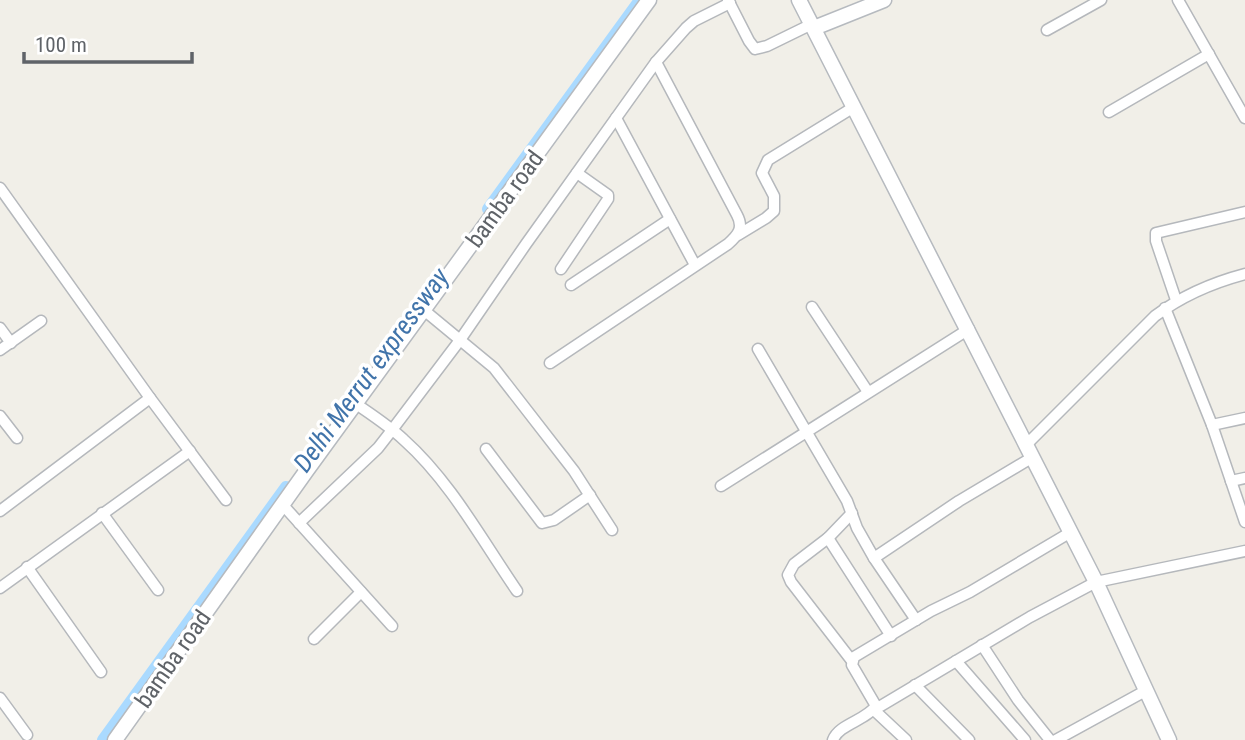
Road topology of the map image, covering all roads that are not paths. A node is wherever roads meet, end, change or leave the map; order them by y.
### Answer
1 (649, 0) edge
2 (799, 0) edge
3 (884, 0) edge
4 (1101, 0) edge
5 (1178, 0) edge
6 (729, 2) edge
7 (813, 26) junction
8 (1047, 30) dead end
9 (1209, 54) junction
10 (656, 62) junction
11 (854, 107) junction
12 (1109, 113) dead end
13 (617, 118) junction
14 (1245, 118) edge
15 (577, 173) junction
16 (0, 188) edge
17 (1245, 212) edge
18 (670, 219) junction
19 (738, 234) junction
20 (695, 265) junction
21 (561, 269) dead end
22 (1245, 274) edge
23 (571, 285) dead end
24 (1176, 300) junction
25 (812, 307) dead end
26 (1165, 308) junction
27 (425, 310) junction
28 (41, 321) dead end
29 (0, 328) edge
30 (969, 329) junction
31 (460, 340) junction
32 (11, 342) junction
33 (758, 349) dead end
34 (0, 350) edge
35 (551, 363) dead end
36 (867, 392) junction
37 (150, 398) junction
38 (356, 404) junction
39 (0, 416) edge
40 (1245, 418) edge
41 (1212, 425) junction
42 (392, 430) junction
43 (807, 430) junction
44 (17, 438) dead end
45 (486, 449) dead end
46 (190, 451) junction
47 (1030, 451) junction
48 (1245, 478) edge
49 (1231, 481) junction
50 (721, 486) dead end
51 (590, 495) junction
52 (226, 500) dead end
53 (282, 504) junction
54 (0, 511) edge
55 (102, 513) junction
56 (852, 513) junction
57 (1245, 522) edge
58 (299, 523) junction
59 (612, 530) dead end
60 (1071, 533) junction
61 (828, 538) junction
62 (1245, 551) edge
63 (874, 558) junction
64 (27, 567) junction
65 (1096, 582) junction
66 (0, 588) edge
67 (158, 590) dead end
68 (517, 591) dead end
69 (362, 592) junction
70 (916, 620) junction
71 (392, 626) dead end
72 (891, 636) junction
73 (314, 639) dead end
74 (982, 645) junction
75 (956, 661) junction
76 (852, 662) junction
77 (101, 672) dead end
78 (915, 685) junction
79 (1147, 690) junction
80 (0, 698) edge
81 (874, 709) junction
82 (27, 735) dead end
83 (831, 739) edge
84 (115, 740) edge
85 (906, 740) edge
86 (969, 740) edge
87 (1025, 740) edge
88 (1053, 740) edge
89 (1169, 740) edge

1 - 27 street, bamba road
2 - 7 street
3 - 7 street
4 - 8 street
5 - 9 street
6 - 7 street
6 - 10 street
7 - 11 street
9 - 12 street
9 - 14 street
10 - 13 street
10 - 19 street
11 - 19 street
11 - 30 street
13 - 15 street
13 - 18 street
15 - 21 street
15 - 31 street
16 - 37 street
17 - 24 street
18 - 20 street
18 - 23 street
19 - 20 street
20 - 35 street
22 - 24 street
24 - 26 street
25 - 36 street
26 - 41 street
26 - 47 street
27 - 31 street
27 - 38 street, bamba road
28 - 32 street
29 - 32 street
30 - 36 street
30 - 47 street
31 - 42 street
31 - 51 street
32 - 34 street
33 - 43 street
36 - 43 street
37 - 46 street
37 - 54 street
38 - 42 street
38 - 53 street, bamba road
39 - 44 street
40 - 41 street
41 - 49 street
42 - 58 street
42 - 68 street
43 - 50 street
43 - 56 street
45 - 51 street
46 - 52 street
46 - 55 street
47 - 60 street
47 - 63 street
48 - 49 street
49 - 57 street
51 - 59 street
53 - 58 street
53 - 84 street, bamba road
55 - 64 street
55 - 67 street
56 - 61 street
56 - 63 street
58 - 69 street
60 - 65 street
60 - 70 street
61 - 72 street
61 - 76 street
62 - 65 street
63 - 70 street
64 - 66 street
64 - 77 street
65 - 74 street
65 - 79 street
69 - 71 street
69 - 73 street
70 - 72 street
72 - 76 street
74 - 75 street
74 - 88 street
75 - 78 street
75 - 87 street
76 - 81 street
78 - 81 street
78 - 86 street
79 - 88 street
79 - 89 street
80 - 82 street
81 - 83 street
81 - 85 street

